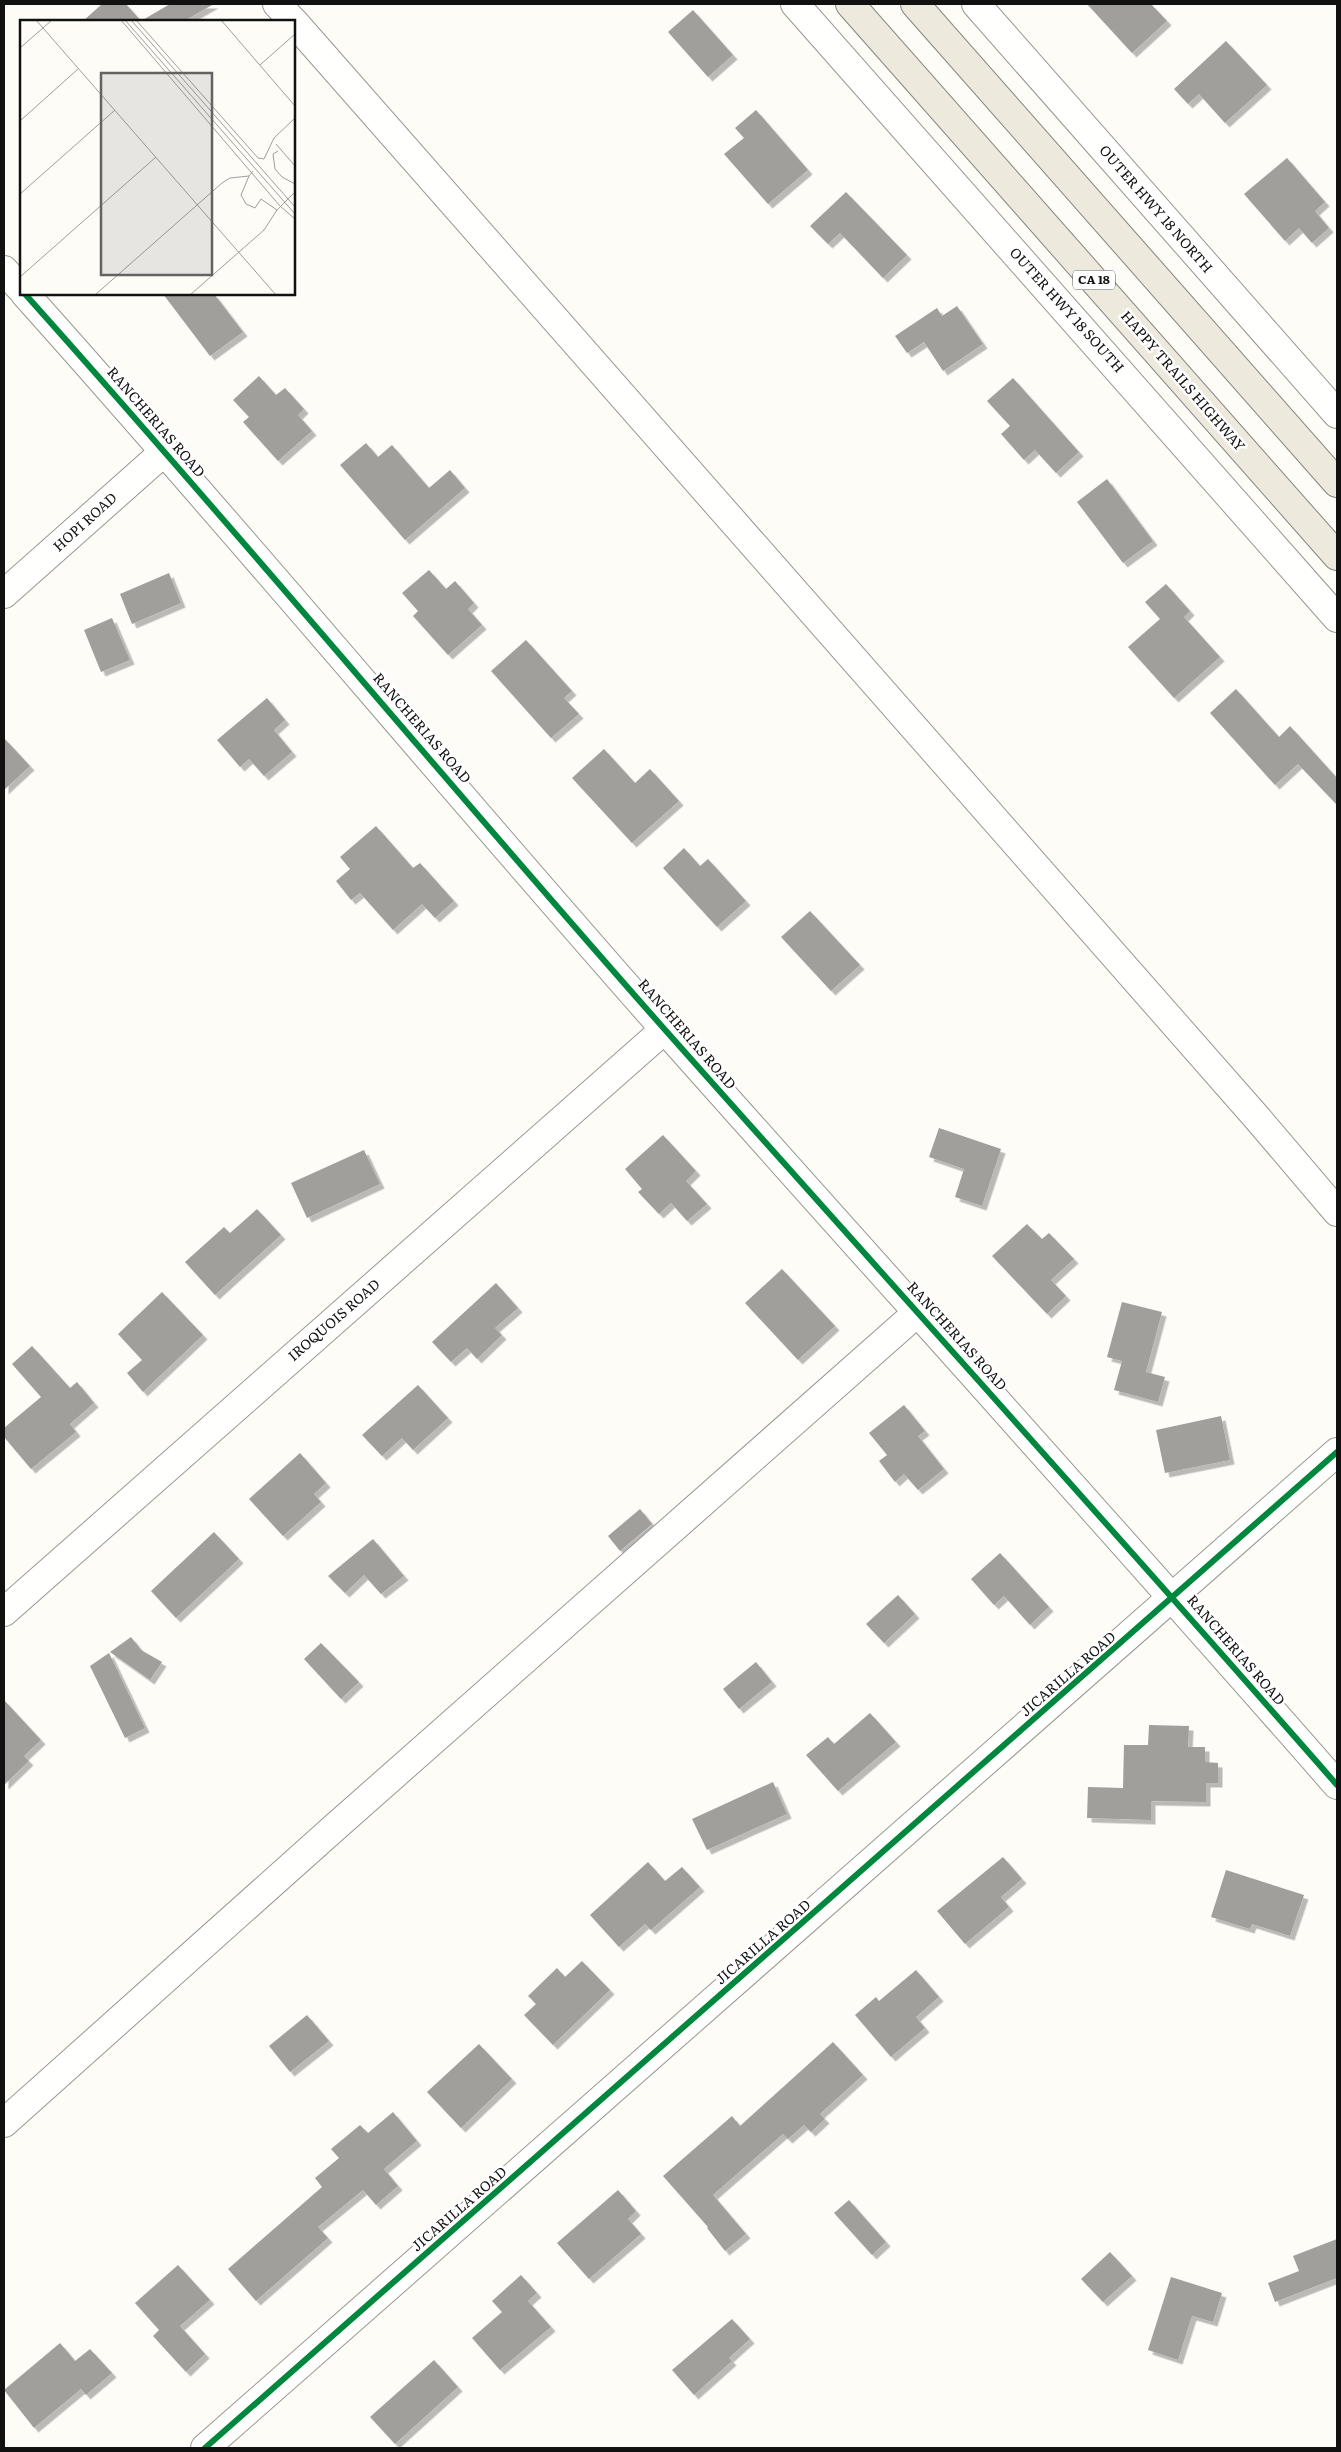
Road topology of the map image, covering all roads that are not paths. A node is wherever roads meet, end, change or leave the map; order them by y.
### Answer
1 (277, 4) edge
2 (795, 4) edge
3 (850, 4) edge
4 (915, 4) edge
5 (976, 4) edge
6 (291, 20) edge
7 (295, 24) edge
8 (4, 270) edge
9 (20, 288) edge
10 (26, 295) edge
11 (1337, 414) edge
12 (166, 450) junction
13 (1337, 483) edge
14 (1337, 556) edge
15 (4, 594) edge
16 (1337, 618) edge
17 (665, 1029) junction
18 (1337, 1212) edge
19 (918, 1312) junction
20 (1337, 1452) edge
21 (1174, 1598) junction
22 (4, 1612) edge
23 (1337, 1785) edge
24 (4, 2123) edge
25 (205, 2448) edge

1 - 6 street
2 - 16 street, OUTER HWY 18 SOUTH
3 - 14 main road, HAPPY TRAILS HIGHWAY / CA 18
4 - 13 main road
5 - 11 street, OUTER HWY 18 NORTH
7 - 18 street
8 - 9 street
10 - 12 street, RANCHERIAS ROAD
12 - 15 street, HOPI ROAD
12 - 17 street, RANCHERIAS ROAD
17 - 19 street, RANCHERIAS ROAD
17 - 22 street, IROQUOIS ROAD
19 - 21 street, RANCHERIAS ROAD
19 - 24 street
20 - 21 street, JICARILLA ROAD
21 - 23 street, RANCHERIAS ROAD
21 - 25 street, JICARILLA ROAD

